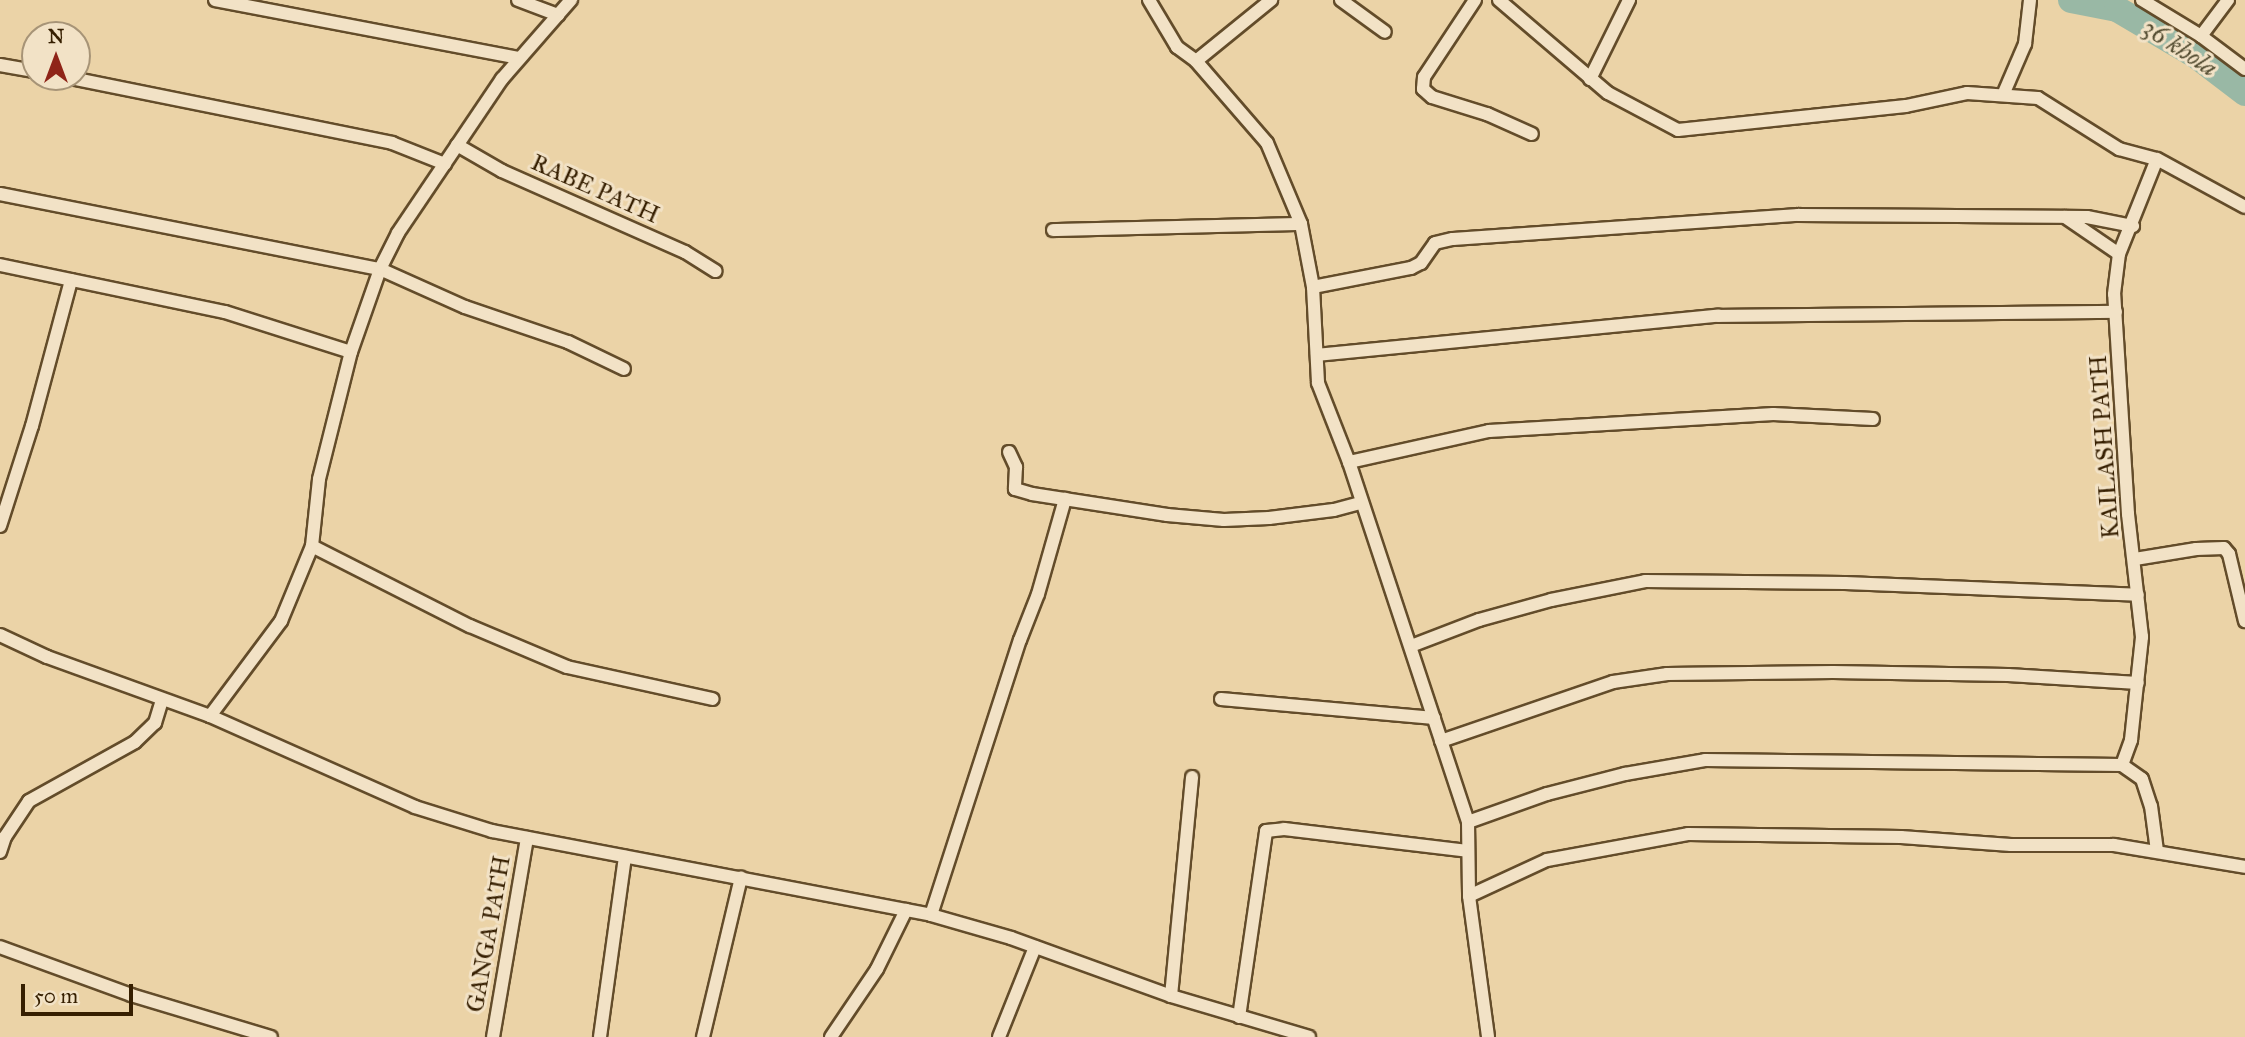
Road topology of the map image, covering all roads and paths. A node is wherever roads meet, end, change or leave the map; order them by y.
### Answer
1 (215, 0) edge
2 (519, 0) edge
3 (572, 0) edge
4 (1149, 0) edge
5 (1271, 0) edge
6 (1341, 0) edge
7 (1475, 0) edge
8 (1499, 0) edge
9 (1629, 0) edge
10 (2030, 0) edge
11 (2142, 0) edge
12 (2228, 0) edge
13 (558, 15) junction
14 (1385, 32) dead end
15 (2201, 36) junction
16 (520, 58) junction
17 (1196, 61) junction
18 (0, 65) edge
19 (21, 69) edge
20 (2245, 69) edge
21 (1590, 79) junction
22 (91, 82) edge
23 (2003, 95) junction
24 (1532, 134) dead end
25 (457, 145) junction
26 (2157, 159) junction
27 (445, 164) junction
28 (0, 194) edge
29 (2245, 207) edge
30 (2065, 217) junction
31 (1301, 224) junction
32 (2133, 226) junction
33 (1053, 230) dead end
34 (2119, 254) junction
35 (0, 265) edge
36 (380, 269) junction
37 (716, 271) dead end
38 (71, 280) junction
39 (1313, 287) junction
40 (2116, 312) junction
41 (351, 352) junction
42 (1317, 355) junction
43 (624, 369) dead end
44 (1873, 419) dead end
45 (1009, 452) dead end
46 (1349, 462) junction
47 (1065, 499) junction
48 (1360, 503) junction
49 (0, 526) edge
50 (312, 547) junction
51 (2135, 559) junction
52 (2138, 594) junction
53 (2244, 615) edge
54 (0, 635) edge
55 (1411, 646) junction
56 (2138, 682) junction
57 (713, 699) dead end
58 (1221, 699) dead end
59 (162, 701) junction
60 (211, 716) junction
61 (1434, 718) junction
62 (1441, 741) junction
63 (2122, 765) junction
64 (1192, 777) dead end
65 (1468, 822) junction
66 (527, 838) junction
67 (1468, 851) junction
68 (2158, 851) junction
69 (0, 852) edge
70 (625, 857) junction
71 (2245, 867) edge
72 (741, 877) junction
73 (1469, 896) junction
74 (906, 910) junction
75 (931, 915) junction
76 (0, 947) edge
77 (1035, 947) junction
78 (1171, 996) junction
79 (1239, 1017) junction
80 (1291, 1034) edge
81 (271, 1037) edge
82 (493, 1037) edge
83 (600, 1037) edge
84 (703, 1037) edge
85 (831, 1037) edge
86 (999, 1037) edge
87 (1309, 1037) edge
88 (1488, 1037) edge

1 - 16 street
2 - 13 street
3 - 13 street
4 - 17 street
5 - 17 street
6 - 14 street
7 - 24 street
8 - 21 street
9 - 21 street
10 - 23 street
11 - 15 street
12 - 15 street
13 - 16 street
15 - 20 street
16 - 25 street
17 - 31 street
18 - 19 street
21 - 23 street
22 - 27 street
23 - 26 street
25 - 27 street
25 - 37 street, RABE PATH
26 - 29 street
26 - 32 street, KAILASH PATH
27 - 36 street
28 - 36 street
30 - 32 street
30 - 34 street
30 - 39 street
31 - 33 street
31 - 39 street
32 - 34 street, KAILASH PATH
34 - 40 street, KAILASH PATH
35 - 38 street
36 - 41 street
36 - 43 street
38 - 41 street
38 - 49 street
39 - 42 street
40 - 42 street
40 - 51 street, KAILASH PATH
41 - 50 street
42 - 46 street
44 - 46 street
45 - 47 street
46 - 48 street
47 - 48 street
47 - 75 street
48 - 55 street
50 - 57 street
50 - 60 street
51 - 52 street, KAILASH PATH
51 - 53 street
52 - 55 street
52 - 56 street, KAILASH PATH
54 - 59 street
55 - 61 street
56 - 62 street
56 - 63 street, KAILASH PATH
58 - 61 street
59 - 60 street
59 - 69 street
60 - 66 street
61 - 62 street
62 - 65 street
63 - 65 street
63 - 68 street
64 - 78 street
65 - 67 street
66 - 70 street
66 - 82 street, GANGA PATH
67 - 73 street
67 - 79 street
68 - 71 street
68 - 73 street
70 - 72 street
70 - 83 street
72 - 74 street
72 - 84 street
73 - 88 street
74 - 75 street
74 - 85 street
75 - 77 street
76 - 81 street
77 - 78 street
77 - 86 street
78 - 79 street
79 - 80 street
80 - 87 street

